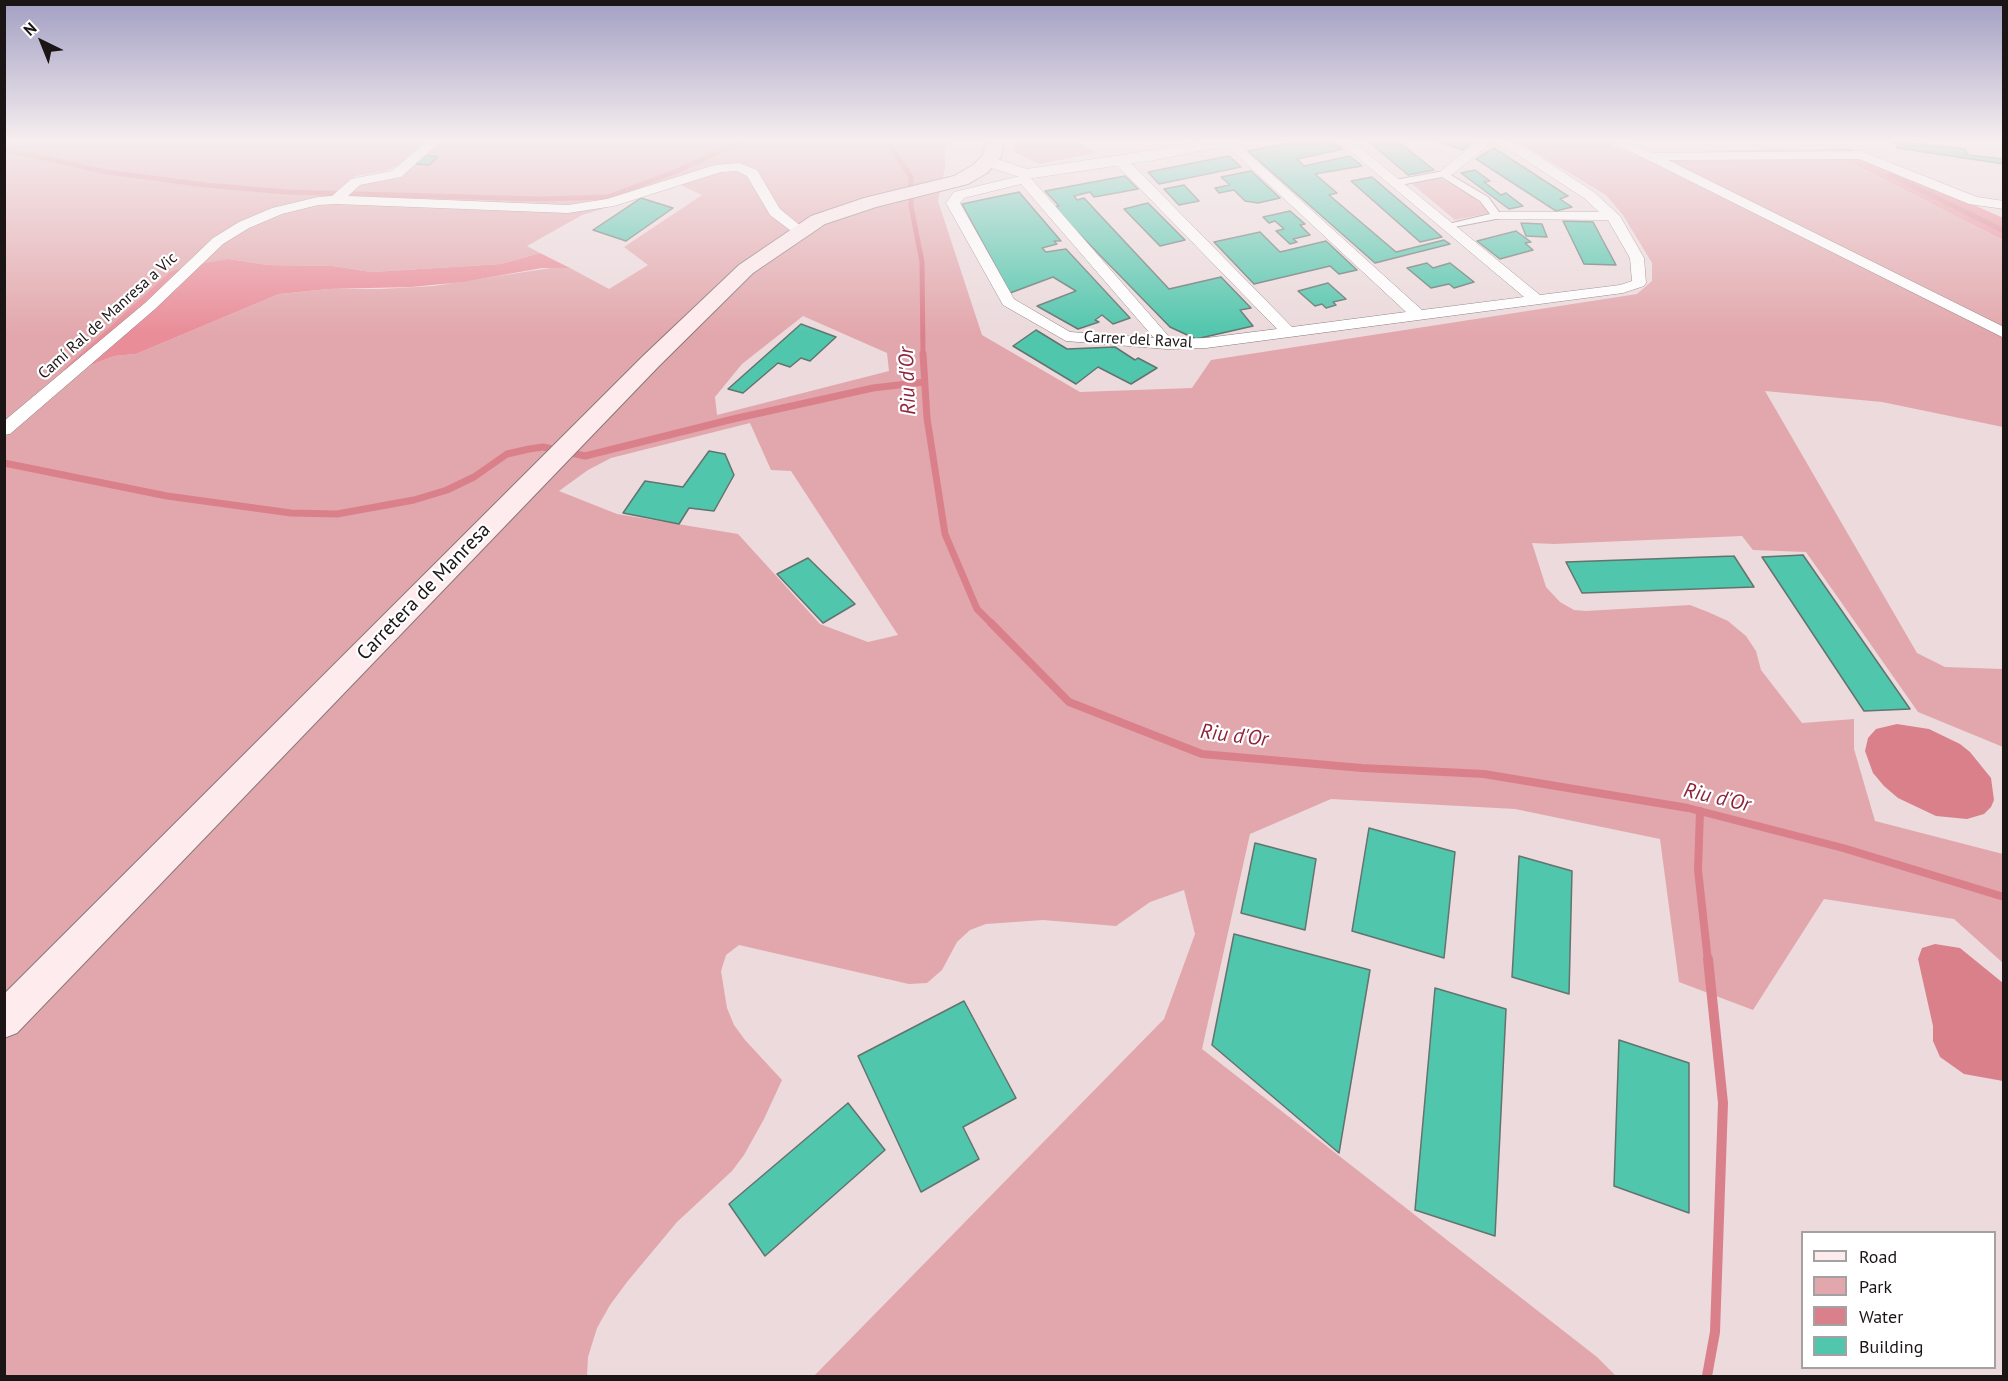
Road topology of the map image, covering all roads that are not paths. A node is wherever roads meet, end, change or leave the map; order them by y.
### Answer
1 (300, 205) edge
2 (486, 205) edge
3 (592, 205) edge
4 (771, 205) edge
5 (860, 205) edge
6 (956, 205) edge
7 (1049, 205) edge
8 (1164, 205) edge
9 (1297, 205) edge
10 (1422, 205) edge
11 (1489, 205) edge
12 (1600, 205) edge
13 (1750, 205) edge
14 (1497, 216) junction
15 (1612, 216) junction
16 (1448, 227) junction
17 (800, 231) junction
18 (1536, 300) junction
19 (1418, 315) junction
20 (1288, 332) junction
21 (2004, 333) edge
22 (1167, 344) junction
23 (4, 430) edge
24 (4, 1020) edge

1 - 23 street, Camí Ral de Manresa a Vic
2 - 3 street, Camí Ral de Manresa a Vic
4 - 17 street, Camí Ral de Manresa a Vic
5 - 17 main road, Carretera de Manresa
6 - 22 street, Carrer del Raval
7 - 22 street
8 - 20 street
9 - 19 street
10 - 16 street
11 - 14 street
12 - 15 street
13 - 21 street
14 - 15 street
14 - 16 street
15 - 18 street, Carrer del Raval
16 - 18 street
17 - 24 main road, Carretera de Manresa
18 - 19 street, Carrer del Raval
19 - 20 street, Carrer del Raval
20 - 22 street, Carrer del Raval

